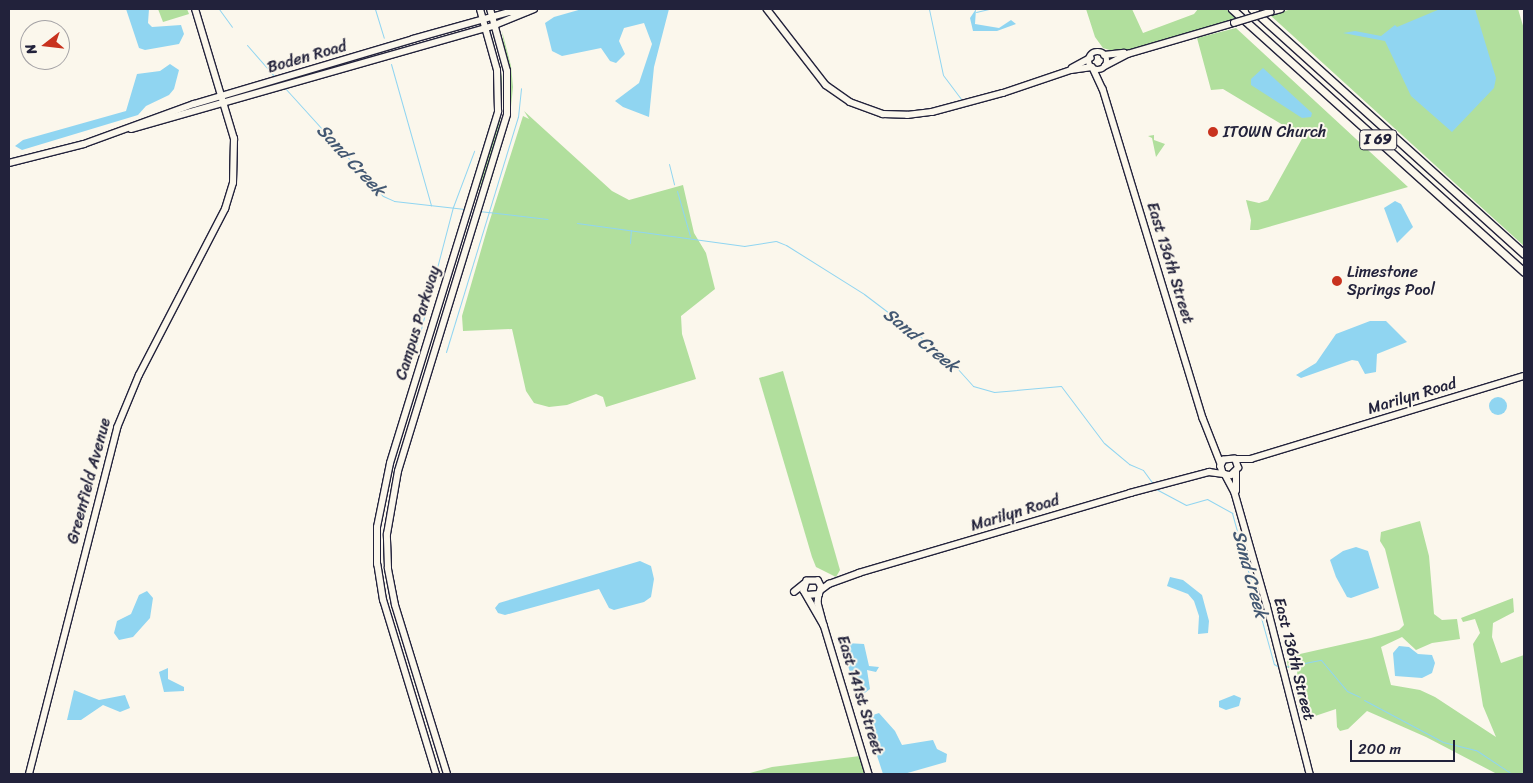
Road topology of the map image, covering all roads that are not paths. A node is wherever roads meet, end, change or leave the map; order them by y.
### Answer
1 (195, 9) edge
2 (480, 9) edge
3 (490, 9) edge
4 (534, 9) edge
5 (767, 9) edge
6 (1232, 9) edge
7 (1252, 9) edge
8 (1282, 9) edge
9 (526, 12) junction
10 (493, 17) junction
11 (483, 19) junction
12 (495, 25) junction
13 (485, 28) junction
14 (1128, 54) junction
15 (1104, 55) junction
16 (1090, 58) junction
17 (1092, 67) junction
18 (1104, 67) junction
19 (1071, 70) junction
20 (292, 79) junction
21 (1103, 89) junction
22 (222, 99) junction
23 (9, 163) edge
24 (1524, 254) edge
25 (1524, 272) edge
26 (1524, 376) edge
27 (1214, 444) junction
28 (1233, 458) junction
29 (1251, 459) junction
30 (1221, 464) junction
31 (1237, 470) junction
32 (1209, 472) junction
33 (1224, 474) junction
34 (1235, 493) junction
35 (819, 582) junction
36 (805, 583) junction
37 (829, 584) junction
38 (820, 592) junction
39 (807, 595) junction
40 (824, 625) junction
41 (29, 774) edge
42 (436, 774) edge
43 (447, 774) edge
44 (869, 774) edge
45 (1310, 774) edge

1 - 22 street, Greenfield Avenue
2 - 11 main road, Campus Parkway
3 - 10 main road, Campus Parkway
4 - 9 street
5 - 19 street
6 - 25 highway, I 69
7 - 24 highway, I 69
8 - 14 street, bridge
9 - 10 street, Boden Road
9 - 12 street, Boden Road
10 - 11 street, Boden Road
10 - 12 main road, Campus Parkway
11 - 13 main road, Campus Parkway
11 - 20 street, Boden Road
12 - 13 street, Boden Road
12 - 43 main road, Campus Parkway
13 - 20 street, Boden Road
13 - 42 main road, Campus Parkway
14 - 15 street
14 - 18 street
15 - 16 street
15 - 18 street, East 136th Street
16 - 17 street, East 136th Street
16 - 19 street
17 - 18 street
17 - 19 street
17 - 21 street, East 136th Street
18 - 21 street, East 136th Street
20 - 22 street, Boden Road
21 - 27 street, East 136th Street
22 - 23 street, Boden Road
22 - 41 street, Greenfield Avenue
26 - 29 street, Marilyn Road
27 - 28 street, East 136th Street
27 - 30 street, East 136th Street
28 - 29 street, Marilyn Road
28 - 30 street, Marilyn Road
28 - 31 street
29 - 31 street, Marilyn Road
30 - 32 street, Marilyn Road
30 - 33 street, East 136th Street
31 - 33 street, Marilyn Road
31 - 34 street, East 136th Street
32 - 33 street, Marilyn Road
32 - 37 street, Marilyn Road
33 - 34 street, East 136th Street
34 - 45 street, East 136th Street
35 - 36 street
35 - 37 street, Marilyn Road
35 - 38 street
36 - 39 street
36 - 39 street
37 - 38 street, Marilyn Road
38 - 39 street
38 - 40 street, East 141st Street
39 - 40 street, East 141st Street
40 - 44 street, East 141st Street

